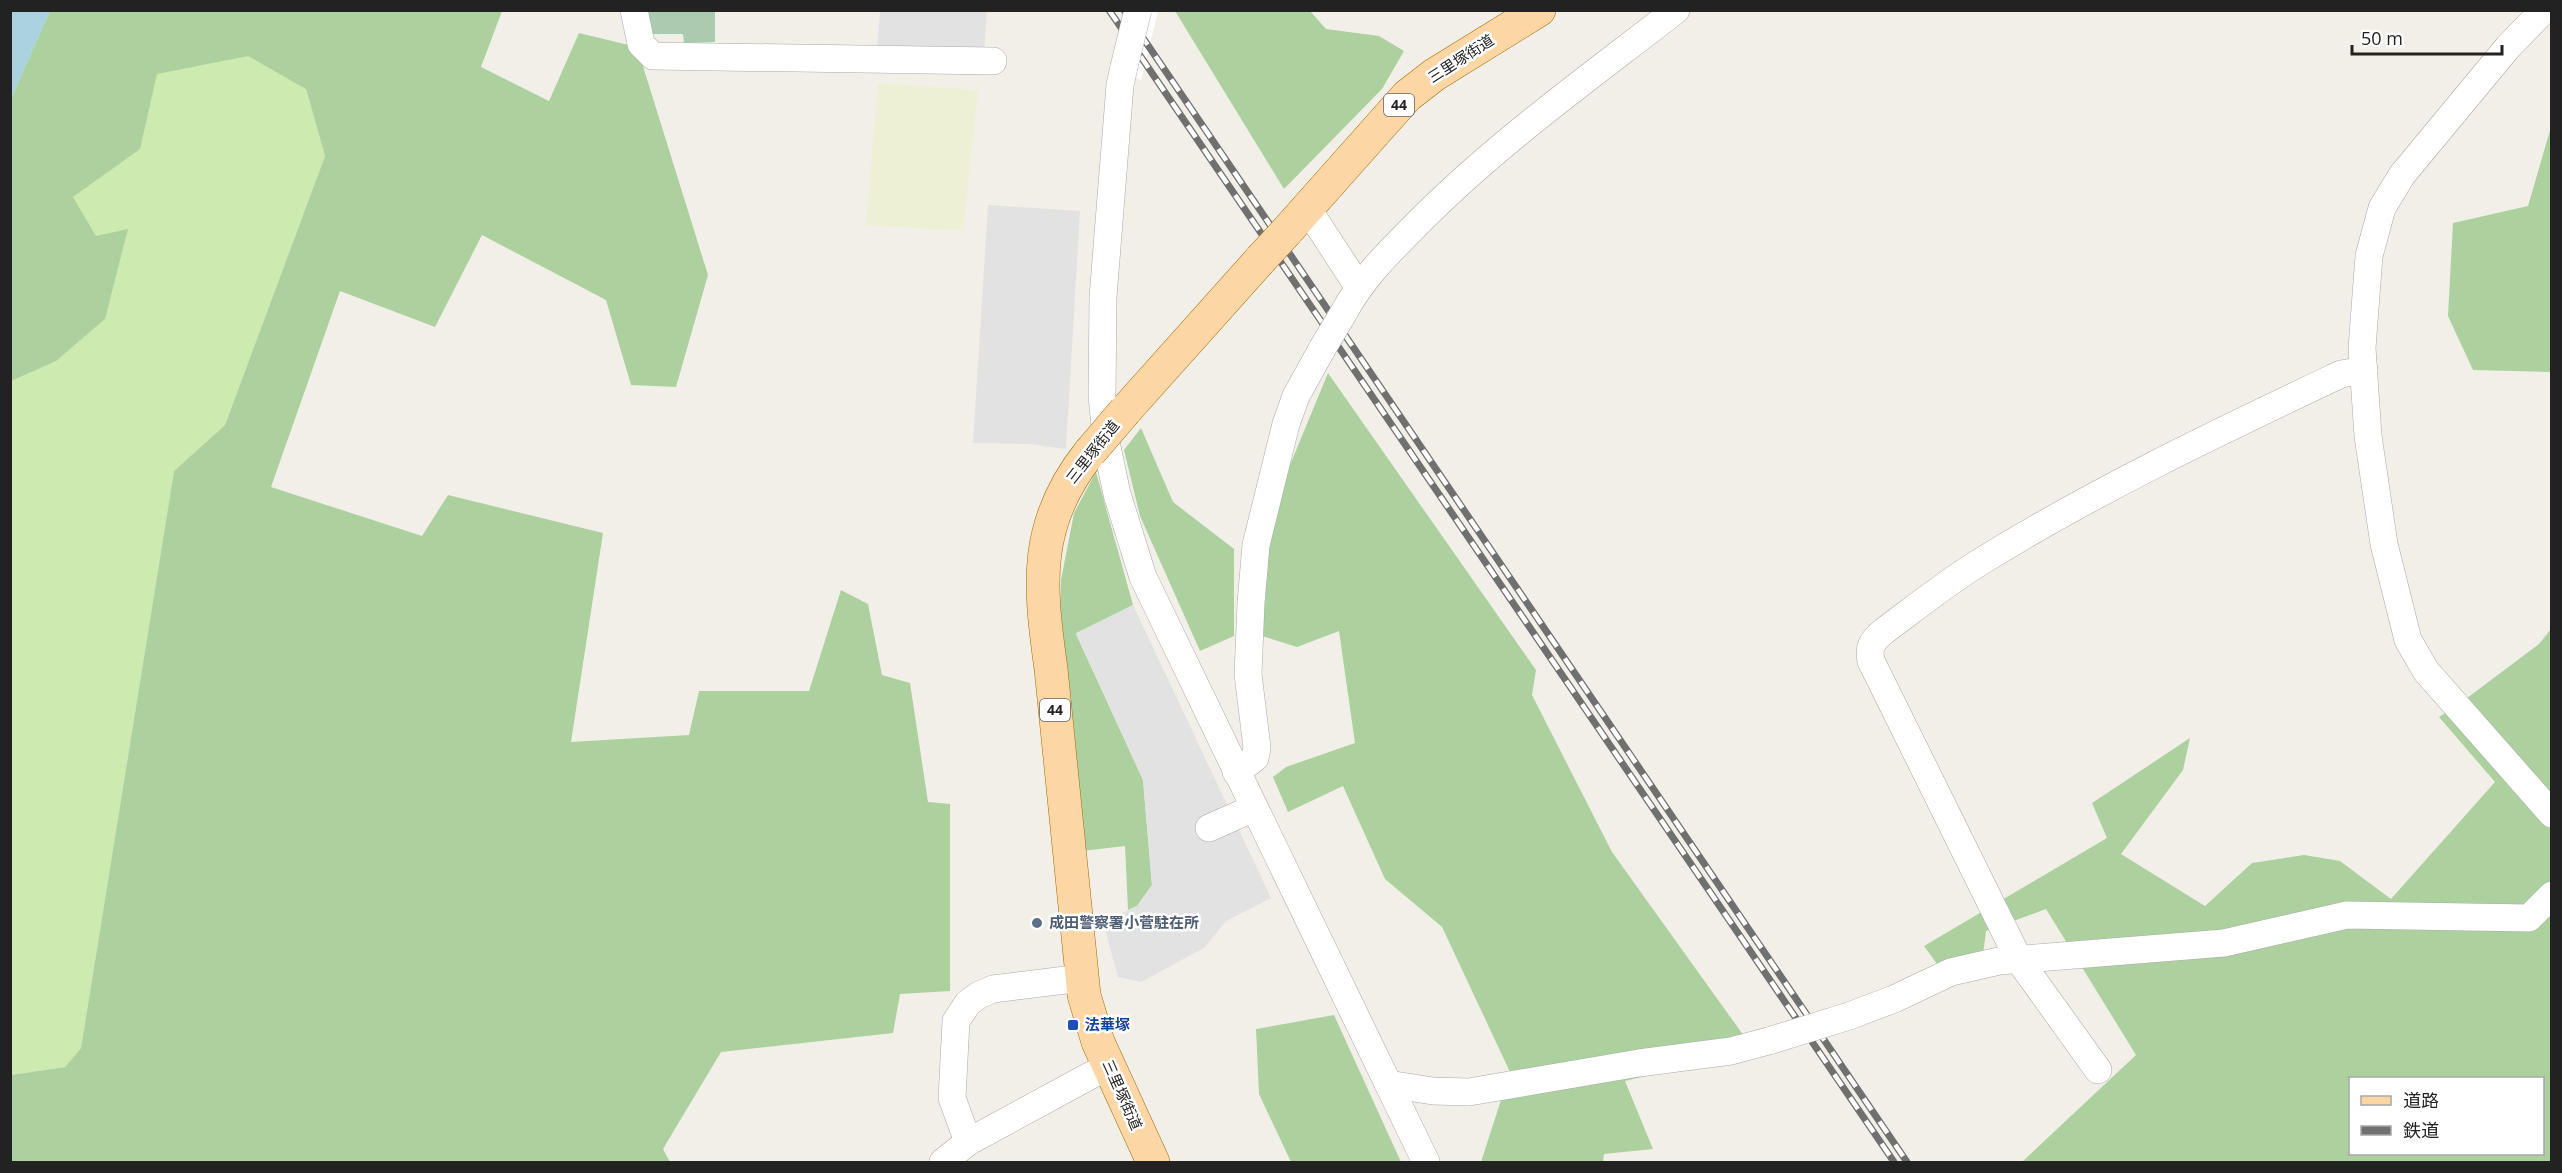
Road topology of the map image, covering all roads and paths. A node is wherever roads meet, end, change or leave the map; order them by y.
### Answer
1 (634, 10) edge
2 (1138, 10) edge
3 (1539, 10) edge
4 (1676, 10) edge
5 (2544, 10) edge
6 (993, 61) dead end
7 (1307, 208) junction
8 (1358, 286) junction
9 (2364, 370) junction
10 (1236, 772) junction
11 (1254, 808) junction
12 (2552, 814) edge
13 (1209, 828) dead end
14 (2552, 896) edge
15 (2019, 960) junction
16 (1082, 978) junction
17 (1108, 1066) junction
18 (2097, 1070) dead end
19 (1388, 1084) junction
20 (953, 1156) edge
21 (1153, 1162) edge
22 (1426, 1162) edge

1 - 6 street
2 - 10 street, bridge
3 - 7 main road, 三里塚街道 / 44
4 - 8 street
5 - 9 street
7 - 8 street
7 - 16 main road, 三里塚街道 / 44, bridge
8 - 10 street, bridge
9 - 12 street
9 - 15 street
10 - 11 street
11 - 13 street
11 - 19 street
14 - 15 street
15 - 18 street
15 - 19 street, bridge
16 - 17 main road, 三里塚街道 / 44
16 - 20 street
17 - 20 street
17 - 21 main road, 三里塚街道 / 44
19 - 22 street

